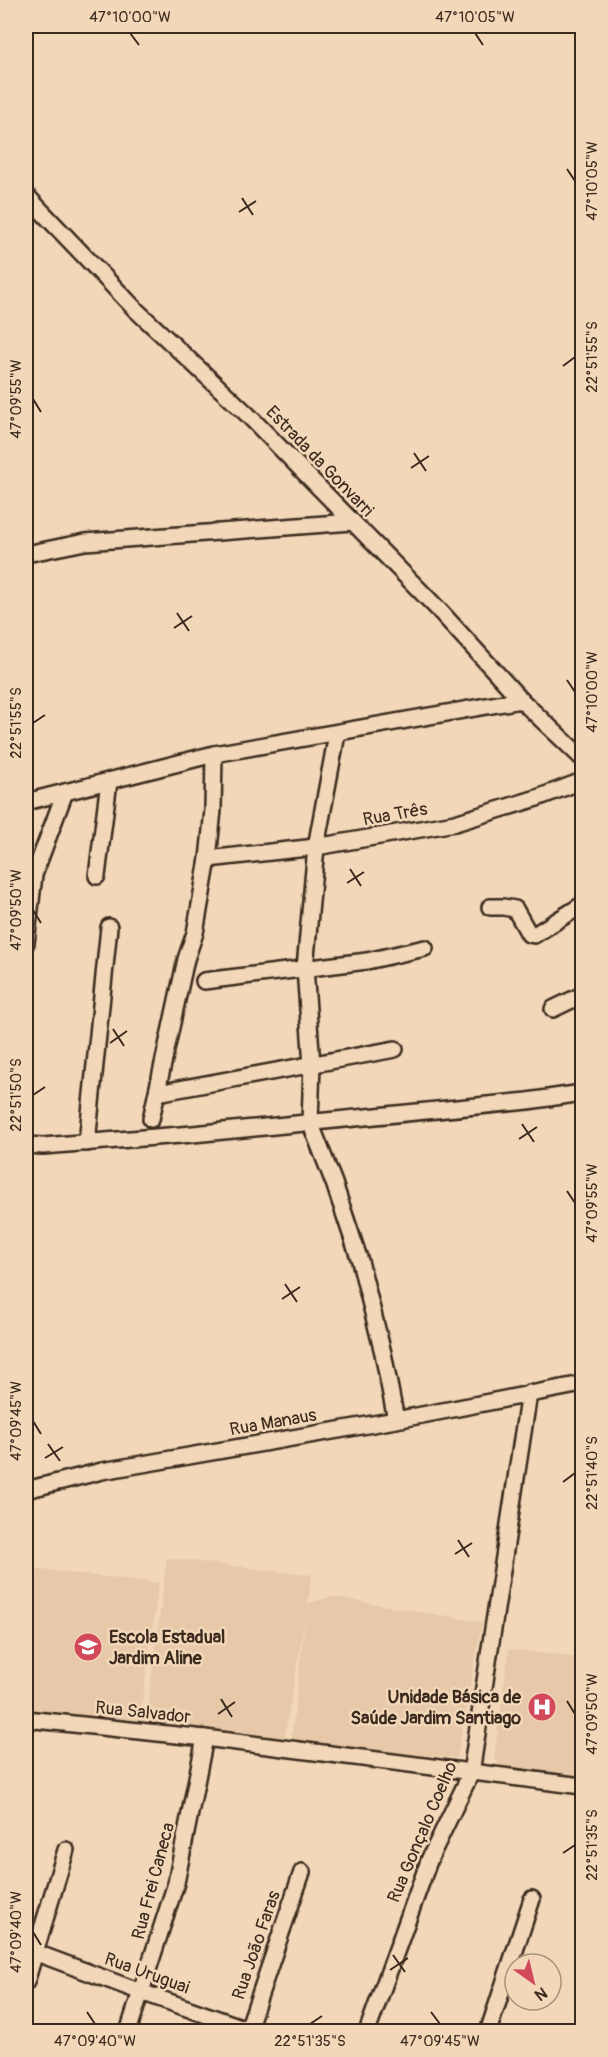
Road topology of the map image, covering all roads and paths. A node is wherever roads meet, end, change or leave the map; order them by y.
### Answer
1 (26, 195) edge
2 (352, 522) junction
3 (26, 554) edge
4 (521, 700) junction
5 (337, 734) junction
6 (214, 754) junction
7 (582, 758) edge
8 (110, 781) junction
9 (582, 782) edge
10 (65, 792) junction
11 (26, 802) edge
12 (316, 847) junction
13 (208, 859) junction
14 (97, 876) dead end
15 (582, 905) edge
16 (490, 907) dead end
17 (109, 927) dead end
18 (26, 943) edge
19 (425, 948) dead end
20 (305, 968) junction
21 (204, 981) dead end
22 (582, 995) edge
23 (553, 1009) dead end
24 (395, 1049) dead end
25 (312, 1065) junction
26 (157, 1093) junction
27 (582, 1093) edge
28 (151, 1119) dead end
29 (310, 1122) junction
30 (87, 1143) junction
31 (26, 1145) edge
32 (582, 1384) edge
33 (529, 1393) junction
34 (396, 1420) junction
35 (26, 1490) edge
36 (26, 1719) edge
37 (205, 1738) junction
38 (471, 1773) junction
39 (582, 1786) edge
40 (66, 1850) dead end
41 (302, 1872) dead end
42 (532, 1899) dead end
43 (30, 1951) edge
44 (26, 1982) edge
45 (141, 1992) junction
46 (250, 2030) edge
47 (128, 2031) edge
48 (367, 2031) edge
49 (488, 2031) edge

1 - 2 street, Estrada da Gonvarri
2 - 3 street
2 - 4 street, Estrada da Gonvarri
4 - 5 street
4 - 7 street, Estrada da Gonvarri
5 - 6 street
5 - 12 street
6 - 8 street
6 - 13 street
8 - 10 street
8 - 14 street
9 - 12 street, Rua Três
10 - 11 street
10 - 18 street
12 - 13 street, Rua Três
12 - 20 street
13 - 26 street
15 - 16 street
17 - 30 street
19 - 20 street
20 - 21 street
20 - 25 street
22 - 23 street
24 - 25 street
25 - 26 street
25 - 29 street
26 - 28 street
27 - 29 street
29 - 30 street
29 - 34 street
30 - 31 street
32 - 33 street, Rua Manaus
33 - 34 street, Rua Manaus
33 - 38 street, Rua Gonçalo Coelho
34 - 35 street, Rua Manaus
36 - 37 street, Rua Salvador
37 - 38 street, Rua Salvador
37 - 45 street, Rua Frei Caneca
38 - 39 street, Rua Salvador
38 - 48 street, Rua Gonçalo Coelho
40 - 43 street
41 - 46 street, Rua João Faras
42 - 49 street
43 - 44 street
43 - 45 street, Rua Uruguai
45 - 46 street, Rua Uruguai
45 - 47 street, Rua Frei Caneca

